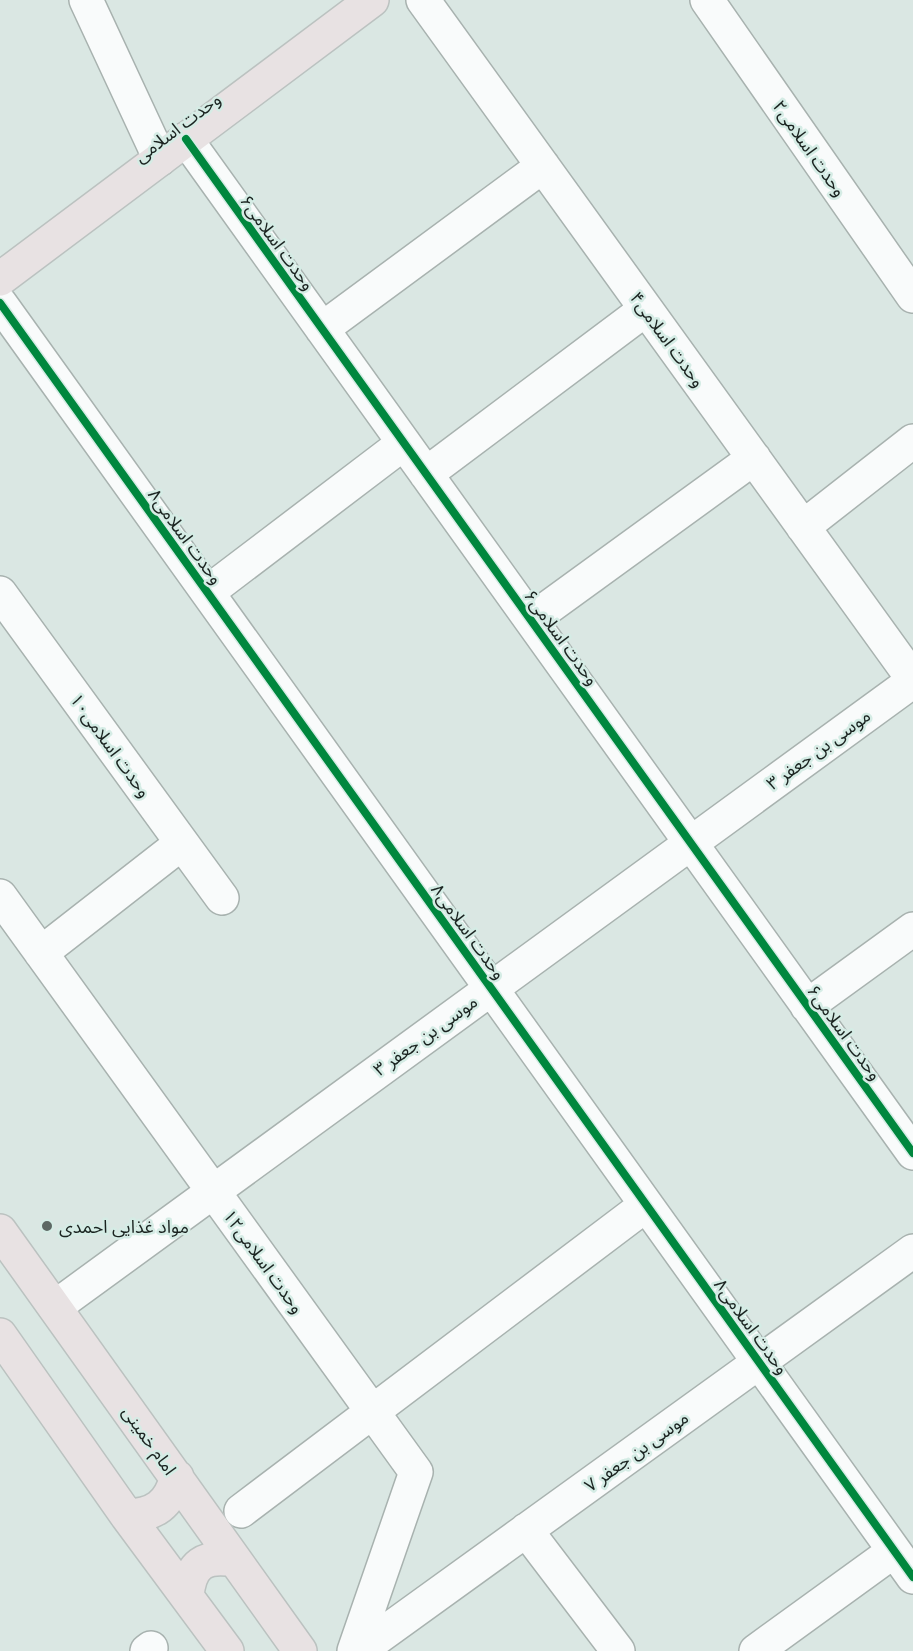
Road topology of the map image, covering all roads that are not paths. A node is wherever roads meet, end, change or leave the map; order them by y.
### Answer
1 (86, 0) edge
2 (372, 0) edge
3 (423, 0) edge
4 (707, 0) edge
5 (186, 139) junction
6 (160, 159) junction
7 (543, 166) junction
8 (2, 280) edge
9 (913, 296) edge
10 (646, 309) junction
11 (322, 329) junction
12 (913, 441) edge
13 (404, 442) junction
14 (754, 458) junction
15 (426, 474) junction
16 (803, 527) junction
17 (207, 592) junction
18 (0, 593) edge
19 (531, 620) junction
20 (913, 680) edge
21 (690, 842) junction
22 (182, 843) junction
23 (0, 896) edge
24 (222, 898) dead end
25 (910, 936) edge
26 (41, 953) junction
27 (491, 988) junction
28 (807, 1006) junction
29 (913, 1153) edge
30 (213, 1190) junction
31 (646, 1205) junction
32 (0, 1231) edge
33 (913, 1251) edge
34 (55, 1306) junction
35 (0, 1335) edge
36 (759, 1362) junction
37 (373, 1411) junction
38 (177, 1477) junction
39 (241, 1511) dead end
40 (127, 1516) junction
41 (526, 1530) junction
42 (894, 1551) junction
43 (235, 1560) junction
44 (913, 1577) edge
45 (187, 1596) junction
46 (227, 1651) edge
47 (300, 1651) edge
48 (357, 1651) edge
49 (618, 1651) edge
50 (756, 1651) edge

1 - 6 street
2 - 5 main road, وحدت اسلامی
3 - 7 street, وحدت اسلامی۴
4 - 9 street, وحدت اسلامی۲
5 - 6 main road, وحدت اسلامی
5 - 11 street, وحدت اسلامی۶
6 - 8 main road, وحدت اسلامی
7 - 10 street, وحدت اسلامی۴
7 - 11 street
8 - 17 street, وحدت اسلامی۸
10 - 14 street, وحدت اسلامی۴
10 - 15 street
11 - 13 street, وحدت اسلامی۶
12 - 16 street
13 - 15 street, وحدت اسلامی۶
13 - 17 street
14 - 16 street, وحدت اسلامی۴
14 - 19 street
15 - 19 street, وحدت اسلامی۶
16 - 20 street, وحدت اسلامی۴
17 - 27 street, وحدت اسلامی۸
18 - 22 street, وحدت اسلامی۱۰
19 - 21 street, وحدت اسلامی۶
20 - 21 street, موسی بن جعفر ۳
21 - 27 street, موسی بن جعفر ۳
21 - 28 street, وحدت اسلامی۶
22 - 24 street, وحدت اسلامی۱۰
22 - 26 street
23 - 26 street, وحدت اسلامی۱۲
25 - 28 street
26 - 30 street, وحدت اسلامی۱۲
27 - 30 street, موسی بن جعفر ۳
27 - 31 street, وحدت اسلامی۸
28 - 29 street, وحدت اسلامی۶
30 - 34 street, موسی بن جعفر ۳
30 - 37 street, وحدت اسلامی۱۲
31 - 36 street, وحدت اسلامی۸
31 - 37 street
32 - 34 main road, امام خمینی
33 - 36 street, موسی بن جعفر ۷
34 - 38 main road, امام خمینی
35 - 40 main road
36 - 41 street, موسی بن جعفر ۷
36 - 42 street, وحدت اسلامی۸
37 - 39 street
37 - 48 street, وحدت اسلامی۱۲
38 - 40 main road
38 - 43 main road, امام خمینی
40 - 45 main road
41 - 48 street, موسی بن جعفر ۷
41 - 49 street
42 - 44 street, وحدت اسلامی۸
42 - 50 street
43 - 45 main road
43 - 47 main road, امام خمینی
45 - 46 main road

